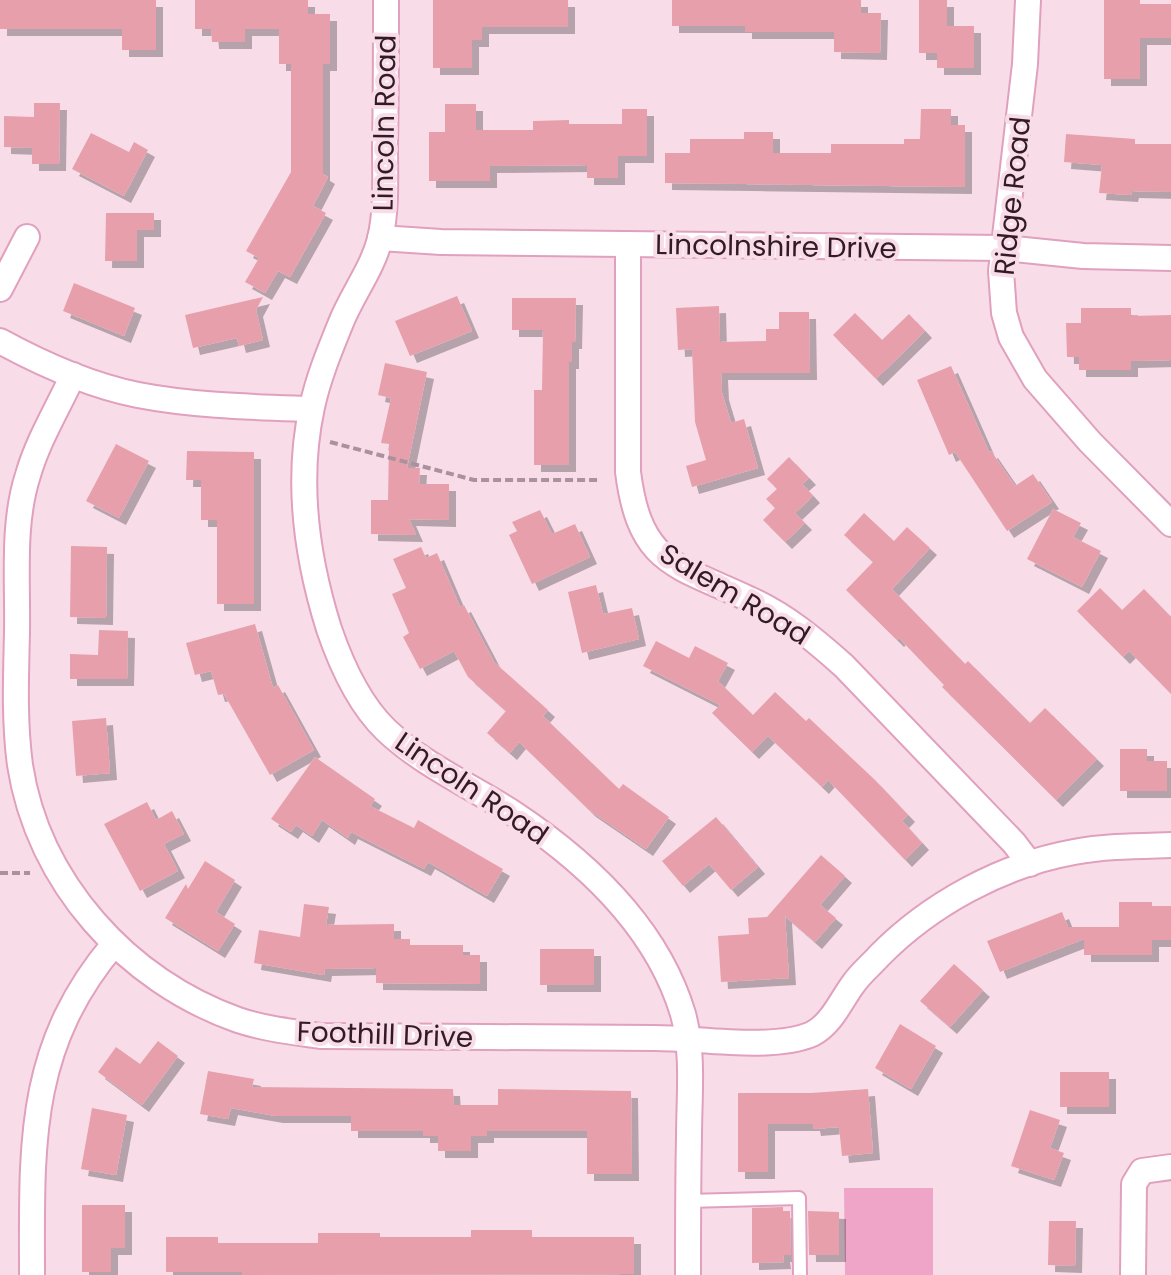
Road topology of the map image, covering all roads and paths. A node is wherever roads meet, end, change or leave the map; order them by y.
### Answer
1 (386, 0) edge
2 (1028, 0) edge
3 (27, 237) dead end
4 (380, 238) junction
5 (628, 244) junction
6 (1005, 248) junction
7 (1171, 258) edge
8 (0, 289) edge
9 (0, 341) edge
10 (73, 375) junction
11 (311, 409) junction
12 (330, 442) dead end
13 (600, 480) dead end
14 (1171, 524) edge
15 (1171, 845) edge
16 (1030, 864) junction
17 (0, 873) edge
18 (30, 873) dead end
19 (114, 944) junction
20 (689, 1040) junction
21 (1171, 1167) edge
22 (687, 1201) junction
23 (32, 1275) edge
24 (688, 1275) edge
25 (800, 1275) edge
26 (1133, 1275) edge

1 - 4 street, Lincoln Road
2 - 6 street, Ridge Road
3 - 8 street
4 - 5 street, Lincolnshire Drive
4 - 11 street, Lincoln Road
5 - 6 street, Lincolnshire Drive
5 - 16 street, Salem Road
6 - 7 street, Lincolnshire Drive
6 - 14 street, Ridge Road
9 - 10 street
10 - 11 street
10 - 19 street, Foothill Drive
11 - 20 street, Lincoln Road
12 - 13 path
15 - 16 street, Foothill Drive
16 - 20 street, Foothill Drive
17 - 18 path
19 - 20 street, Foothill Drive
19 - 23 street
20 - 22 street, Lincoln Road
21 - 26 street
22 - 24 street, Lincoln Road
22 - 25 lane

